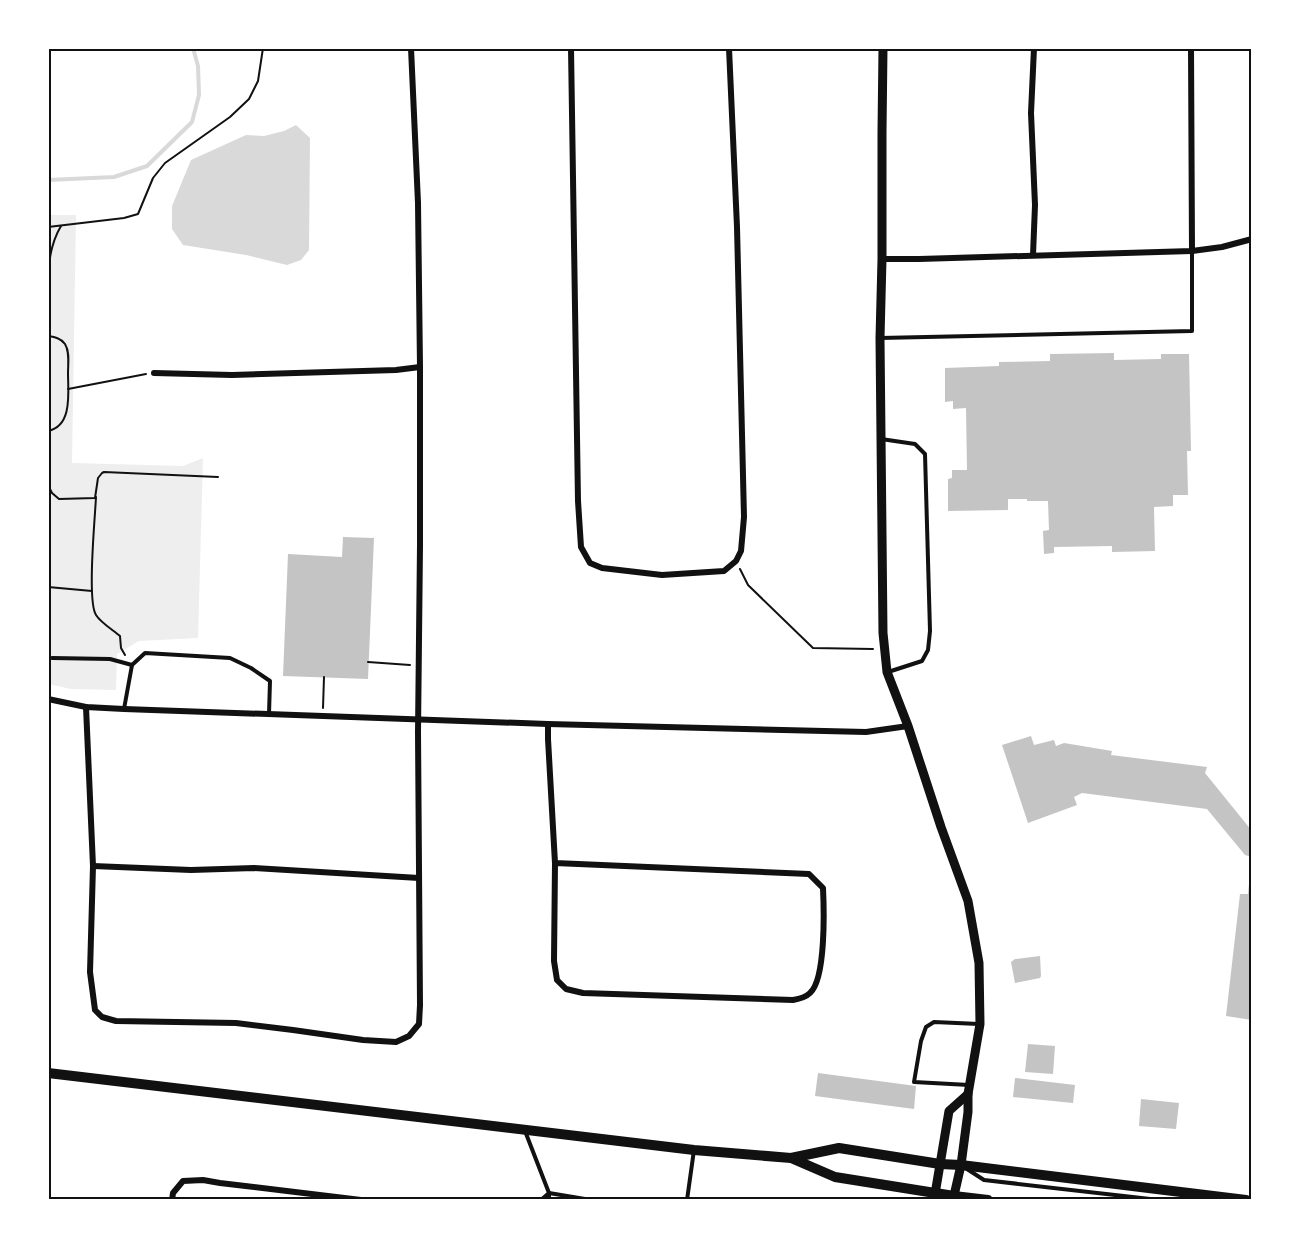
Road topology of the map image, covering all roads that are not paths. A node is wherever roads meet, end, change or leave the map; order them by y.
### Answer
1 (411, 48) edge
2 (571, 48) edge
3 (729, 48) edge
4 (884, 48) edge
5 (1034, 48) edge
6 (1191, 48) edge
7 (1252, 239) edge
8 (1192, 251) junction
9 (1033, 255) junction
10 (882, 259) junction
11 (880, 338) junction
12 (420, 367) junction
13 (155, 373) road end
14 (881, 439) junction
15 (52, 658) dead end
16 (132, 665) junction
17 (887, 672) junction
18 (48, 699) edge
19 (86, 707) junction
20 (124, 709) junction
21 (269, 714) junction
22 (418, 718) junction
23 (548, 723) junction
24 (908, 726) junction
25 (555, 863) junction
26 (93, 866) junction
27 (419, 879) junction
28 (980, 1024) junction
29 (48, 1073) edge
30 (969, 1090) junction
31 (525, 1130) junction
32 (694, 1150) junction
33 (791, 1158) junction
34 (940, 1164) junction
35 (961, 1165) junction
36 (549, 1193) junction
37 (935, 1197) edge
38 (954, 1198) edge
39 (172, 1200) edge
40 (361, 1200) edge
41 (541, 1200) edge
42 (549, 1200) edge
43 (591, 1200) edge
44 (687, 1200) edge
45 (988, 1200) edge
46 (1159, 1200) edge
47 (1246, 1200) edge

1 - 12 street
2 - 3 street
4 - 10 street
5 - 9 street
6 - 8 street
7 - 8 street
8 - 9 street
8 - 11 lane
9 - 10 street
10 - 11 street
11 - 14 street
12 - 13 street
12 - 22 street
14 - 17 street
14 - 17 lane
15 - 16 lane
16 - 20 lane
16 - 21 lane
17 - 24 street
18 - 19 street
19 - 20 street
19 - 26 street
20 - 21 street
21 - 22 street
22 - 23 street
22 - 27 street
23 - 24 street
23 - 25 street
24 - 28 street
25 - 25 street
26 - 27 street
26 - 27 street
28 - 30 street
28 - 30 lane
29 - 31 main road
30 - 34 street
30 - 35 street
31 - 32 main road
31 - 36 lane
32 - 33 main road
32 - 44 lane
33 - 34 main road
33 - 37 main road
34 - 35 main road
34 - 37 street
35 - 38 street
35 - 46 lane
35 - 47 main road
36 - 41 lane
36 - 42 lane
36 - 43 lane
37 - 38 main road
38 - 45 main road
39 - 40 street

